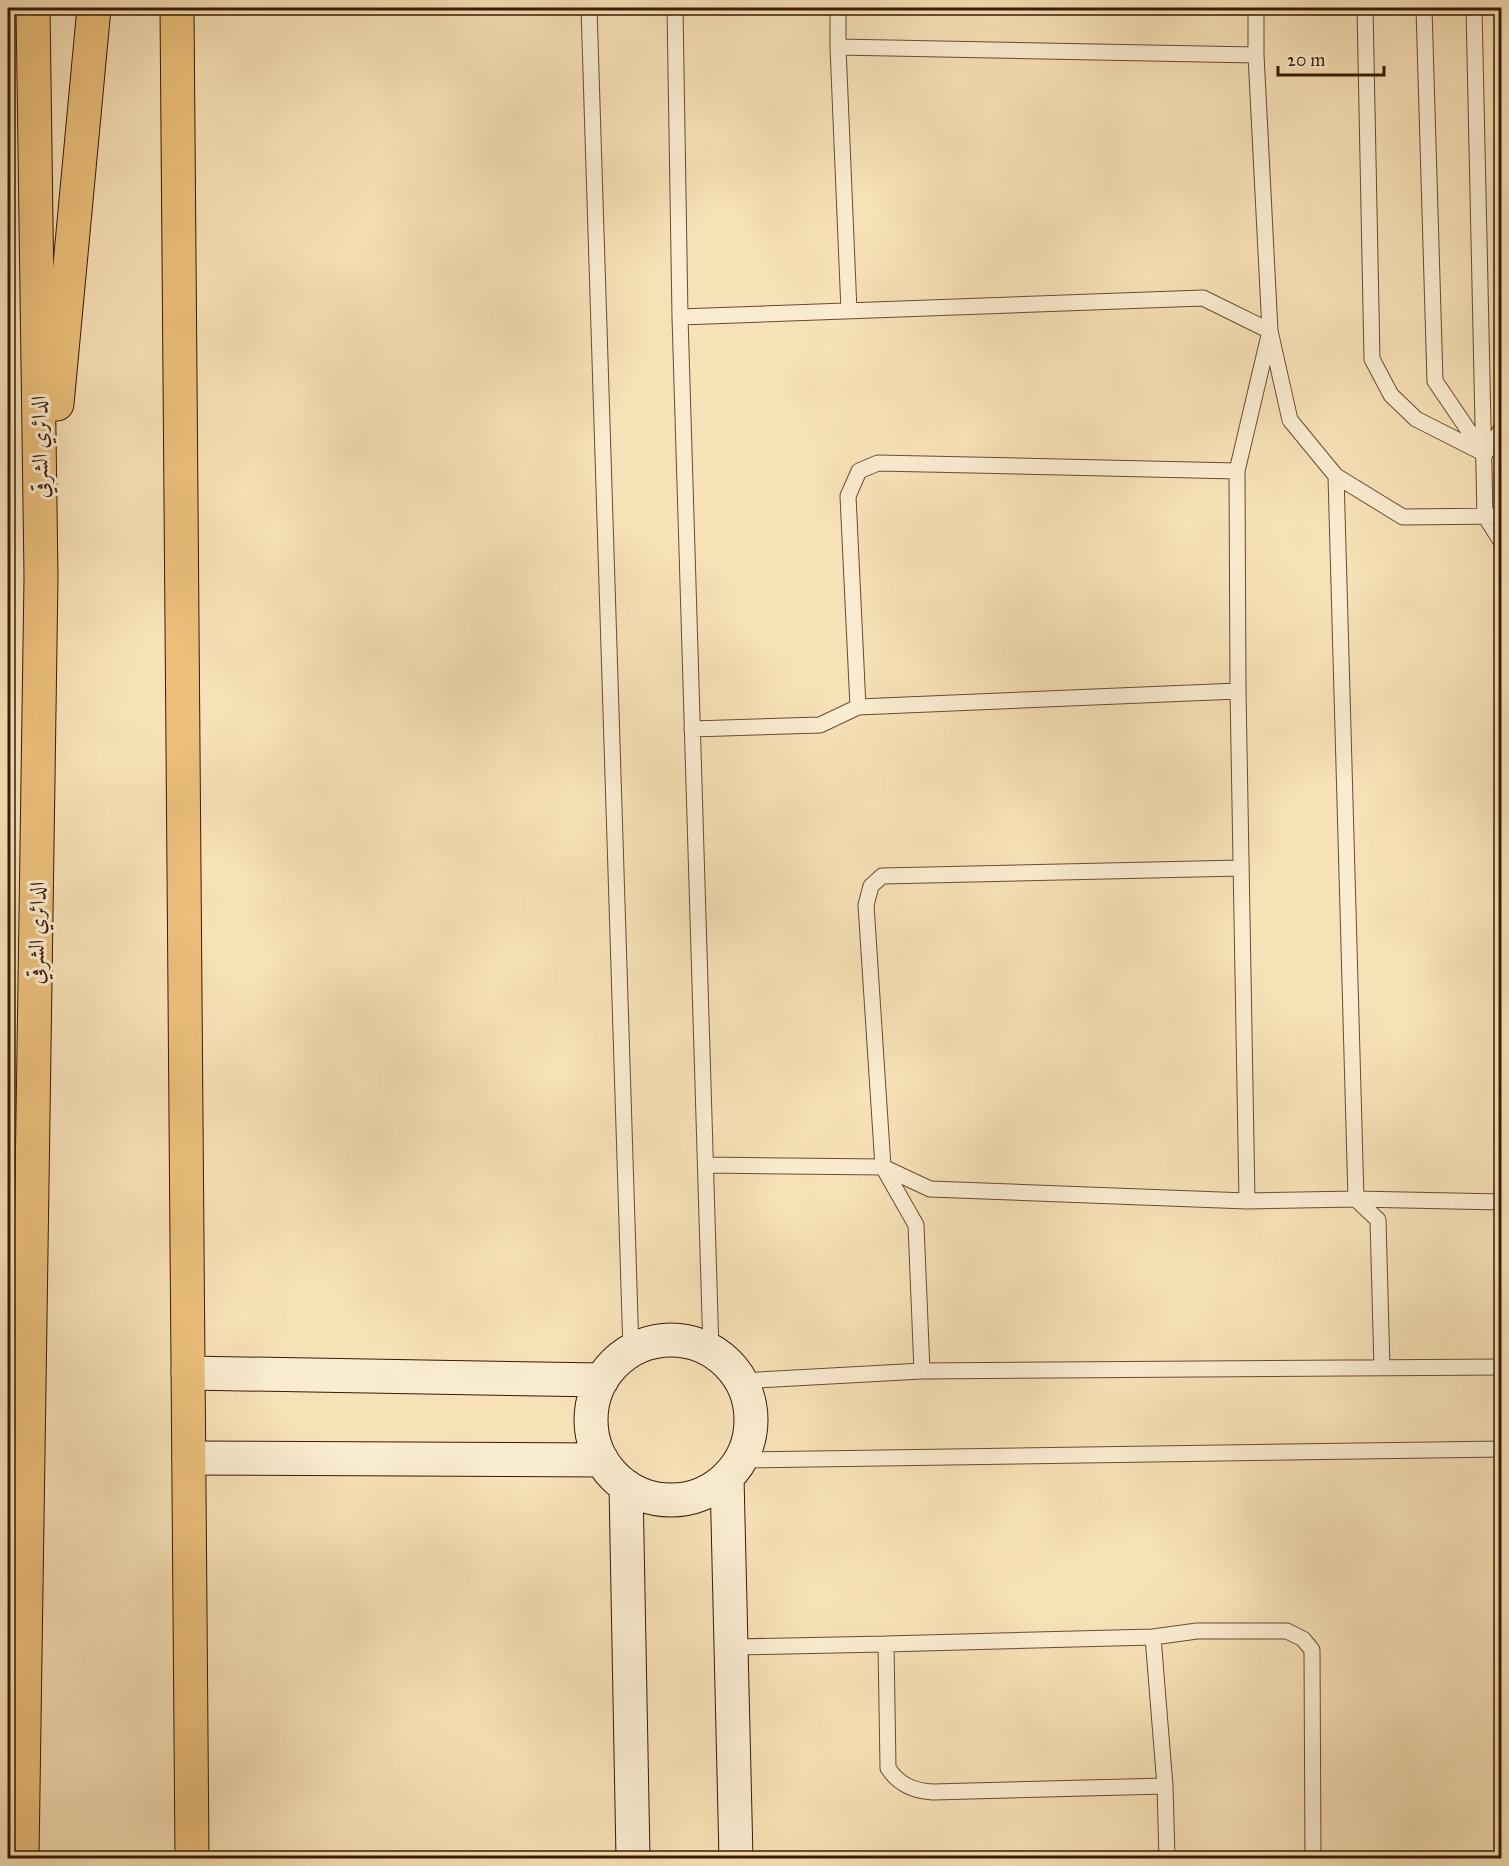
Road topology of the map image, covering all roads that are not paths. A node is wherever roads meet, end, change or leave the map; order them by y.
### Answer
1 (33, 8) edge
2 (94, 8) edge
3 (177, 8) edge
4 (589, 8) edge
5 (675, 8) edge
6 (838, 8) edge
7 (1256, 8) edge
8 (1365, 8) edge
9 (1424, 8) edge
10 (1474, 8) edge
11 (838, 47) junction
12 (1256, 55) junction
13 (849, 311) junction
14 (680, 317) junction
15 (1270, 331) junction
16 (1502, 428) edge
17 (1485, 454) junction
18 (1237, 471) junction
19 (1336, 476) junction
20 (1485, 516) junction
21 (1502, 516) edge
22 (1502, 543) edge
23 (41, 576) junction
24 (1238, 691) junction
25 (858, 707) junction
26 (692, 729) junction
27 (1240, 868) junction
28 (706, 1165) junction
29 (883, 1167) junction
30 (1356, 1199) junction
31 (1247, 1201) junction
32 (1502, 1202) edge
33 (631, 1351) junction
34 (711, 1351) junction
35 (1502, 1367) edge
36 (1382, 1368) junction
37 (922, 1371) junction
38 (188, 1373) junction
39 (602, 1380) junction
40 (740, 1381) junction
41 (1502, 1449) edge
42 (189, 1458) junction
43 (602, 1460) junction
44 (734, 1468) junction
45 (626, 1486) junction
46 (1153, 1637) junction
47 (886, 1644) junction
48 (732, 1647) junction
49 (1165, 1786) junction
50 (22, 1858) edge
51 (192, 1858) edge
52 (633, 1858) edge
53 (736, 1858) edge
54 (1167, 1858) edge
55 (1313, 1858) edge

1 - 23 main road, الدائري الشرقي
2 - 23 main road
3 - 38 main road
4 - 33 lane
5 - 14 lane
6 - 11 lane
7 - 12 lane
8 - 17 lane
9 - 17 lane
10 - 17 lane
11 - 12 lane
11 - 13 lane
12 - 15 lane
13 - 14 lane
13 - 15 lane
14 - 26 lane
15 - 18 lane
15 - 19 lane
16 - 17 lane
17 - 20 lane
18 - 24 lane
18 - 25 lane
19 - 20 lane
19 - 30 lane
20 - 21 lane
20 - 22 lane
23 - 50 main road, الدائري الشرقي
24 - 25 lane
24 - 27 lane
25 - 26 lane
26 - 28 lane
27 - 29 lane
27 - 31 lane
28 - 29 lane
28 - 34 lane
29 - 31 lane
29 - 37 lane
30 - 31 lane
30 - 32 lane
30 - 36 lane
33 - 34 street
33 - 39 street
34 - 40 street
35 - 36 lane
36 - 37 lane
37 - 40 lane
38 - 39 street
38 - 42 main road
39 - 43 street
40 - 44 street
41 - 44 lane
42 - 43 street
42 - 51 main road
43 - 45 street
44 - 45 street
44 - 48 street
45 - 52 street
46 - 47 lane
46 - 49 lane
46 - 55 lane
47 - 48 lane
47 - 49 lane
48 - 53 street
49 - 54 lane

